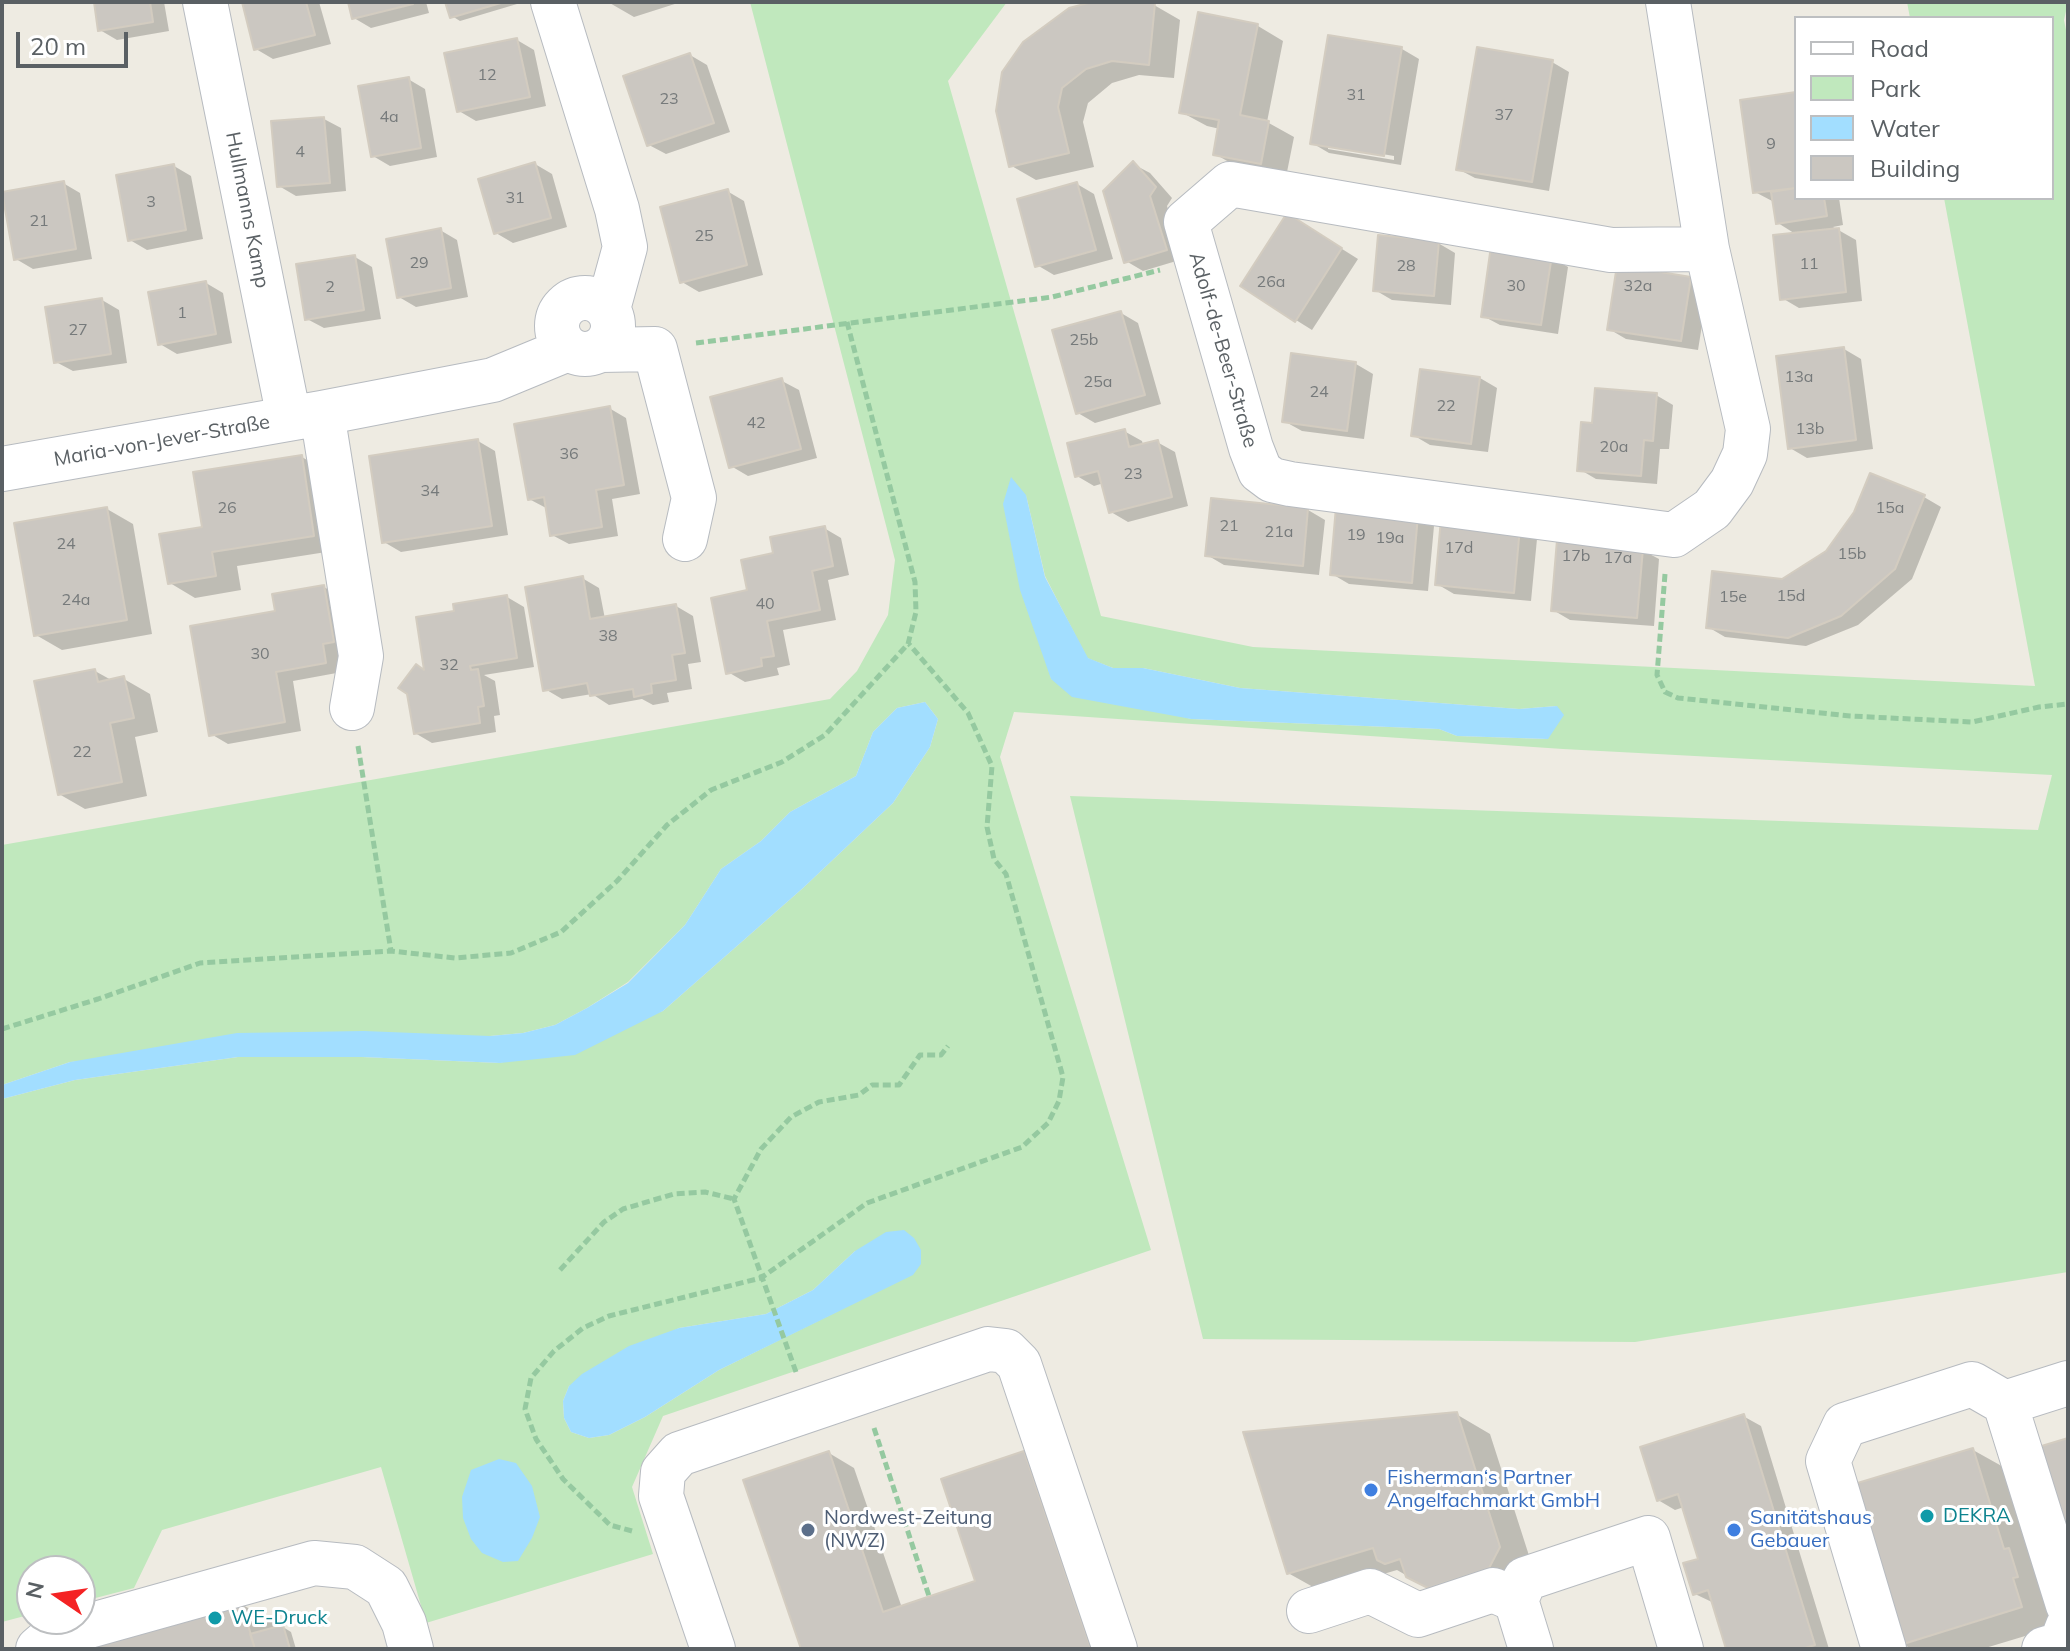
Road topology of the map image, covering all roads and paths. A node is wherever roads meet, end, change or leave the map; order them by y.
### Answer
1 (205, 2) edge
2 (553, 2) edge
3 (1668, 2) edge
4 (1707, 249) junction
5 (1196, 261) junction
6 (847, 322) junction
7 (592, 336) junction
8 (655, 349) junction
9 (306, 416) junction
10 (2, 469) edge
11 (1674, 535) junction
12 (685, 539) dead end
13 (908, 644) junction
14 (2066, 704) edge
15 (352, 708) joint
16 (391, 951) junction
17 (2, 1029) edge
18 (948, 1046) dead end
19 (734, 1199) junction
20 (560, 1270) dead end
21 (761, 1278) junction
22 (789, 1355) dead end
23 (2068, 1383) edge
24 (862, 1393) junction
25 (2005, 1403) junction
26 (672, 1528) junction
27 (929, 1596) dead end
28 (1516, 1600) junction
29 (2068, 1605) edge
30 (1309, 1611) dead end
31 (2068, 1626) edge
32 (38, 1649) edge
33 (411, 1649) edge
34 (713, 1649) edge
35 (1115, 1649) edge
36 (1531, 1649) edge
37 (1681, 1649) edge
38 (1884, 1649) edge
39 (2044, 1649) edge

1 - 9 street, Hullmanns Kamp
2 - 7 street
3 - 4 street
4 - 5 street, Adolf-de-Beer-Straße
4 - 11 street
5 - 6 path
5 - 11 street, Adolf-de-Beer-Straße
6 - 8 path
6 - 13 path
7 - 8 street, Maria-von-Jever-Straße
7 - 9 street, Maria-von-Jever-Straße
8 - 12 street
9 - 10 street, Maria-von-Jever-Straße
9 - 15 street
11 - 14 path
13 - 16 path
13 - 21 path
15 - 16 path
16 - 17 path
18 - 19 path
19 - 20 path
19 - 21 path
21 - 22 path
21 - 26 path
23 - 25 street
24 - 26 street
24 - 27 path
24 - 35 street
25 - 29 street
25 - 38 street
26 - 34 street
28 - 30 street
28 - 36 street
28 - 37 street
31 - 39 street
32 - 33 street

